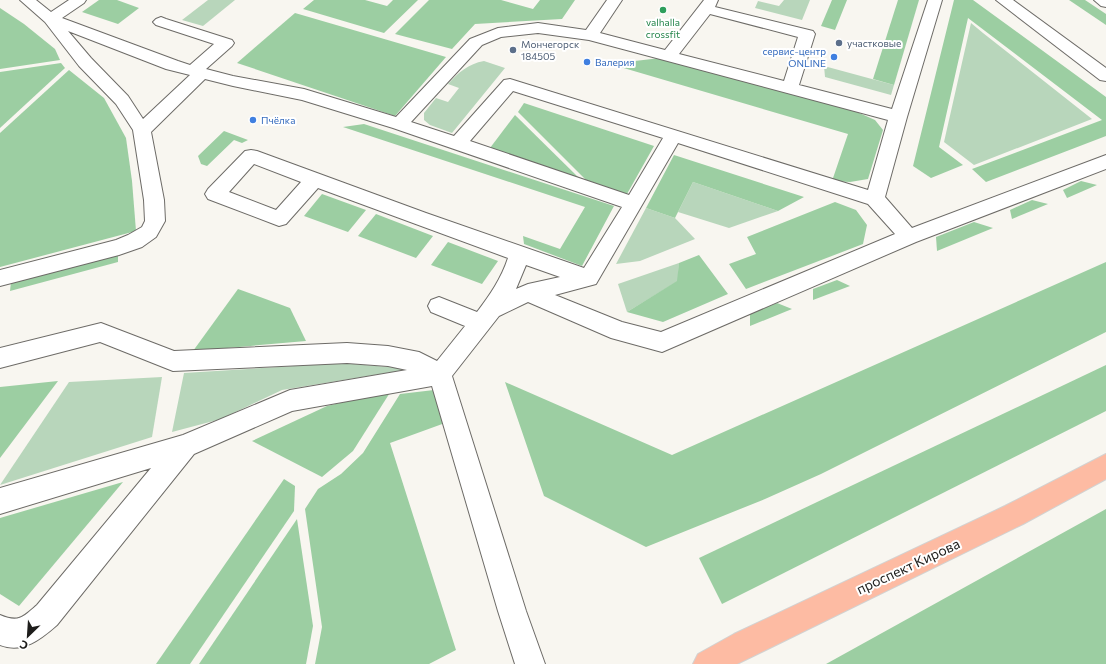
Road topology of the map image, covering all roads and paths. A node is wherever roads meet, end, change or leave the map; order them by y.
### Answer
1 (28, 0) edge
2 (79, 0) edge
3 (615, 0) edge
4 (934, 0) edge
5 (1003, 0) edge
6 (1101, 0) edge
7 (1106, 3) edge
8 (709, 5) edge
9 (50, 19) junction
10 (161, 22) dead end
11 (590, 35) junction
12 (670, 55) junction
13 (198, 72) junction
14 (1106, 76) edge
15 (790, 88) junction
16 (898, 117) junction
17 (399, 124) junction
18 (142, 130) junction
19 (673, 136) junction
20 (457, 144) junction
21 (1106, 162) edge
22 (315, 180) dead end
23 (875, 199) junction
24 (634, 204) junction
25 (909, 237) junction
26 (520, 255) junction
27 (0, 278) edge
28 (589, 278) junction
29 (528, 293) junction
30 (439, 306) dead end
31 (486, 317) junction
32 (0, 358) edge
33 (440, 374) junction
34 (185, 446) junction
35 (1106, 466) edge
36 (0, 502) edge
37 (0, 629) edge
38 (530, 664) edge
39 (708, 664) edge

1 - 9 lane
2 - 9 lane
3 - 11 lane
4 - 16 lane
5 - 14 lane
6 - 7 lane
8 - 12 lane
8 - 15 lane
9 - 13 lane
9 - 18 lane
10 - 13 lane
11 - 12 lane
11 - 17 lane
12 - 15 lane
13 - 17 lane
13 - 18 lane
15 - 16 lane
16 - 23 lane
17 - 20 lane
18 - 27 lane
19 - 20 lane
19 - 23 lane
19 - 24 lane
20 - 24 lane
21 - 25 lane
22 - 26 lane
23 - 25 lane
24 - 28 lane
25 - 29 lane
26 - 28 lane
26 - 31 lane
28 - 29 lane
29 - 31 lane
30 - 31 lane
31 - 33 lane
32 - 33 lane
33 - 34 lane
33 - 38 lane
34 - 36 lane
34 - 37 lane
35 - 39 main road, проспект Кирова

